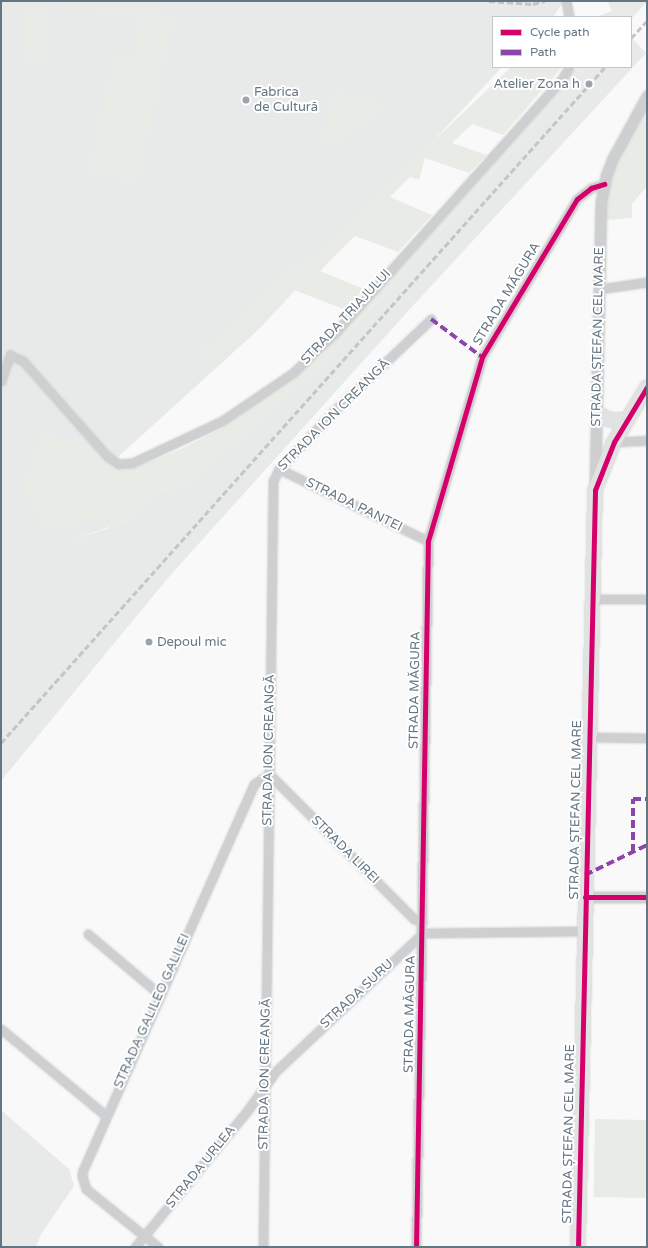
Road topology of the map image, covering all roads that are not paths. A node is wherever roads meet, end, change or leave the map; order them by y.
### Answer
1 (566, 1) edge
2 (569, 16) edge
3 (568, 68) edge
4 (647, 96) edge
5 (604, 184) junction
6 (647, 282) edge
7 (599, 289) junction
8 (431, 319) dead end
9 (1, 381) edge
10 (647, 387) edge
11 (598, 414) junction
12 (626, 420) junction
13 (647, 440) edge
14 (614, 442) junction
15 (279, 469) junction
16 (595, 490) junction
17 (428, 541) junction
18 (591, 599) junction
19 (647, 599) edge
20 (589, 737) junction
21 (647, 738) edge
22 (269, 774) junction
23 (585, 897) junction
24 (647, 898) edge
25 (423, 922) junction
26 (584, 931) junction
27 (423, 933) junction
28 (88, 934) dead end
29 (159, 994) junction
30 (1, 1029) edge
31 (265, 1087) junction
32 (106, 1116) junction
33 (145, 1235) junction
34 (135, 1247) edge
35 (158, 1247) edge
36 (263, 1247) edge
37 (416, 1247) edge
38 (578, 1247) edge

1 - 2 street
3 - 9 street, STRADA TRIAJULUI
4 - 5 street
5 - 7 street, STRADA ȘTEFAN CEL MARE
5 - 17 street, STRADA MĂGURA
6 - 7 street
7 - 11 street, STRADA ȘTEFAN CEL MARE
8 - 15 street, STRADA ION CREANGĂ
10 - 12 main road, STRADA ȘTEFAN CEL MARE
11 - 12 main road
11 - 16 street, STRADA ȘTEFAN CEL MARE
12 - 14 main road, STRADA ȘTEFAN CEL MARE
13 - 14 street
14 - 16 main road, STRADA ȘTEFAN CEL MARE
15 - 17 street, STRADA PANTEI
15 - 22 street, STRADA ION CREANGĂ
16 - 18 main road, STRADA ȘTEFAN CEL MARE
17 - 25 street, STRADA MĂGURA
18 - 19 street
18 - 20 main road, STRADA ȘTEFAN CEL MARE
20 - 21 street
20 - 23 main road, STRADA ȘTEFAN CEL MARE
22 - 25 street, STRADA LIREI
22 - 29 street, STRADA GALILEO GALILEI
22 - 31 street, STRADA ION CREANGĂ
23 - 24 street
23 - 26 main road, STRADA ȘTEFAN CEL MARE
25 - 27 street, STRADA MĂGURA
26 - 27 street
26 - 38 main road, STRADA ȘTEFAN CEL MARE
27 - 31 street, STRADA SURU
27 - 37 street, STRADA MĂGURA
28 - 29 street
29 - 32 street, STRADA GALILEO GALILEI
30 - 32 street
31 - 33 street, STRADA URLEA
31 - 36 street, STRADA ION CREANGĂ
32 - 33 street, STRADA GALILEO GALILEI
33 - 34 street, STRADA URLEA
33 - 35 street

